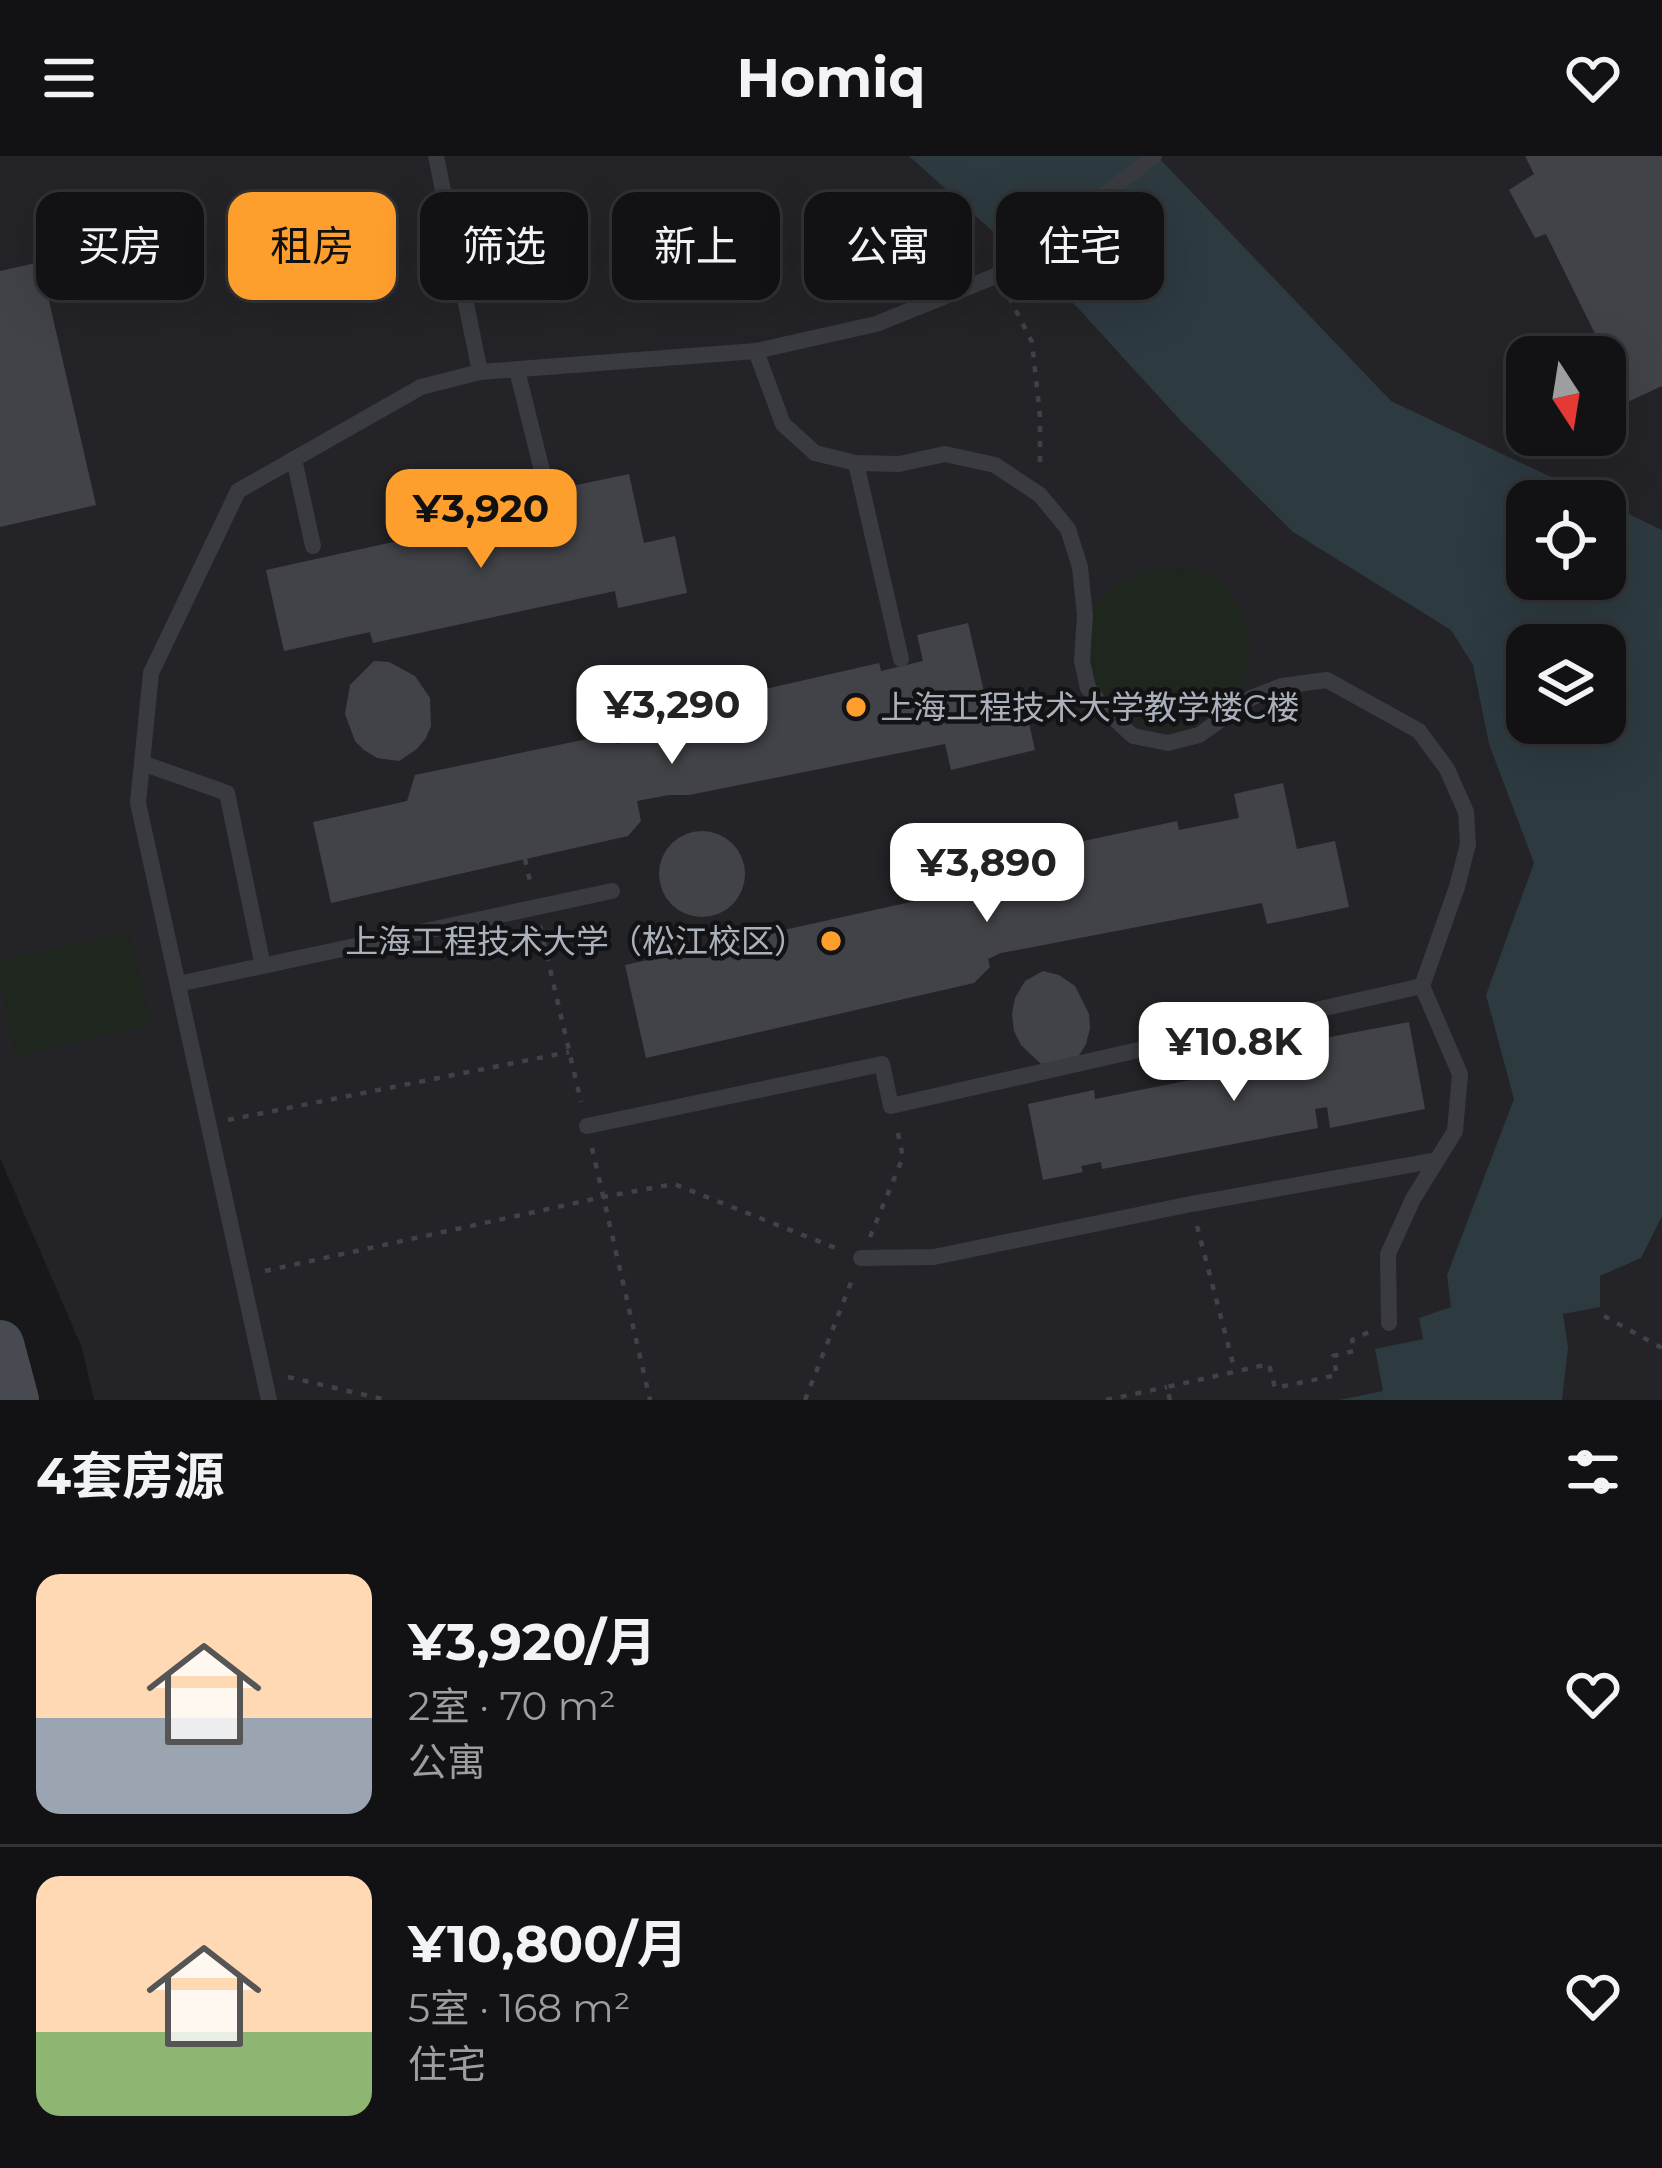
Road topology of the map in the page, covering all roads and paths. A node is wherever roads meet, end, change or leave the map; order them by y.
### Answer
1 (436, 156) edge
2 (1154, 156) edge
3 (1108, 192) edge
4 (996, 276) edge
5 (1011, 300) edge
6 (756, 351) junction
7 (517, 370) junction
8 (480, 372) junction
9 (295, 459) junction
10 (856, 464) junction
11 (546, 487) dead end
12 (1040, 495) junction
13 (314, 546) dead end
14 (901, 659) dead end
15 (142, 763) junction
16 (612, 891) dead end
17 (263, 966) junction
18 (178, 984) junction
19 (1422, 986) junction
20 (569, 1052) dead end
21 (209, 1124) junction
22 (587, 1126) dead end
23 (1437, 1160) junction
24 (1191, 1204) junction
25 (861, 1258) joint
26 (242, 1276) junction
27 (1604, 1316) dead end
28 (1389, 1323) joint
29 (0, 1344) edge
30 (1662, 1348) edge
31 (1235, 1371) junction
32 (263, 1372) junction
33 (1167, 1388) junction
34 (15, 1400) edge
35 (269, 1400) edge
36 (387, 1400) edge
37 (1106, 1400) edge
38 (1170, 1400) edge

1 - 8 lane
2 - 3 lane
4 - 6 lane
5 - 12 path
6 - 7 lane
6 - 10 lane
7 - 8 lane
7 - 11 lane
8 - 9 lane
9 - 13 lane
9 - 15 lane
10 - 12 lane
10 - 14 lane
12 - 19 lane
15 - 17 lane
15 - 18 lane
16 - 17 lane
17 - 18 lane
18 - 21 lane
19 - 22 lane
19 - 23 lane
20 - 21 path
21 - 26 lane
23 - 24 lane
23 - 28 lane
24 - 25 lane
24 - 31 path
25 - 26 path
26 - 32 lane
27 - 30 path
28 - 31 path
29 - 34 main road
31 - 33 path
32 - 35 lane
32 - 36 path
33 - 37 path
33 - 38 path

